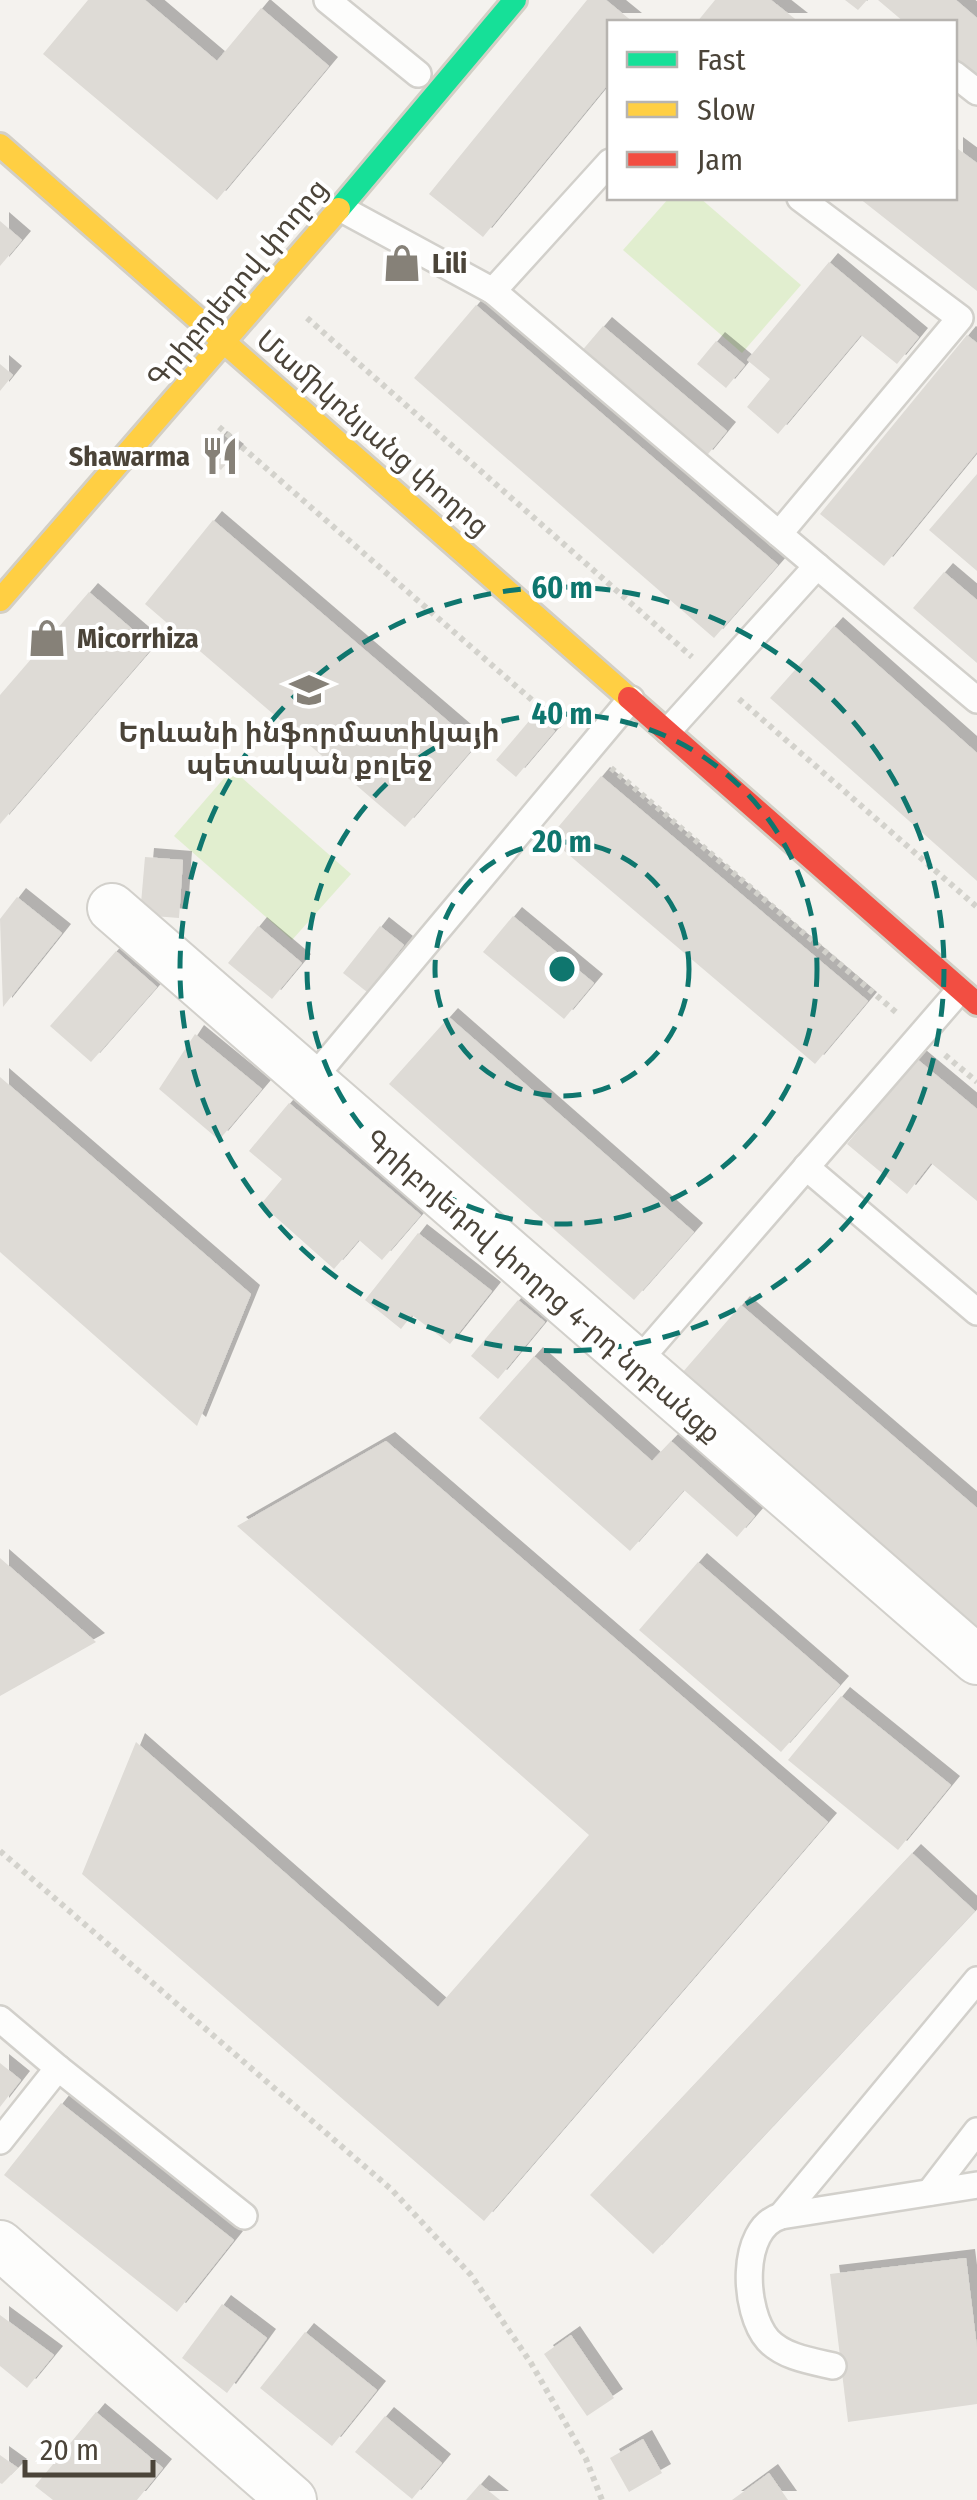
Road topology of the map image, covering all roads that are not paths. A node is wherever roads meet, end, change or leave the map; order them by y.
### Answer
1 (327, 0) edge
2 (515, 0) edge
3 (418, 74) dead end
4 (957, 76) edge
5 (977, 92) edge
6 (0, 145) edge
7 (607, 165) edge
8 (0, 169) edge
9 (803, 200) edge
10 (340, 208) junction
11 (494, 291) junction
12 (205, 327) junction
13 (219, 350) junction
14 (779, 534) junction
15 (0, 566) edge
16 (817, 566) junction
17 (0, 600) edge
18 (977, 700) edge
19 (626, 705) junction
20 (668, 731) junction
21 (112, 908) dead end
22 (964, 1002) edge
23 (977, 1021) edge
24 (310, 1082) junction
25 (806, 1166) junction
26 (977, 1312) edge
27 (634, 1366) junction
28 (977, 1660) edge
29 (977, 1980) edge
30 (0, 2019) edge
31 (58, 2068) junction
32 (977, 2131) edge
33 (0, 2142) edge
34 (977, 2185) edge
35 (930, 2192) junction
36 (244, 2216) dead end
37 (781, 2216) junction
38 (0, 2245) edge
39 (833, 2366) dead end
40 (264, 2491) edge

1 - 3 lane
2 - 10 street, Գրիբոյեդով փողոց
4 - 5 lane
6 - 12 street, Մամիկոնյանց փողոց
7 - 11 lane
8 - 12 street, Մամիկոնյանց փողոց
9 - 14 lane
10 - 11 lane
10 - 13 street, Գրիբոյեդով փողոց
11 - 14 lane
12 - 13 street, Մամիկոնյանց փողոց
12 - 15 street, Գրիբոյեդով փողոց
13 - 17 street, Գրիբոյեդով փողոց
13 - 19 street, Մամիկոնյանց փողոց
14 - 16 lane
16 - 18 lane
16 - 20 lane
19 - 20 street, Մամիկոնյանց փողոց
19 - 22 street, Մամիկոնյանց փողոց
19 - 24 lane
20 - 22 street, Մամիկոնյանց փողոց
21 - 24 street, Գրիբոյեդով փողոց 4-րդ նրբանցք
22 - 23 street, Մամիկոնյանց փողոց
22 - 25 lane
24 - 27 street, Գրիբոյեդով փողոց 4-րդ նրբանցք
25 - 26 lane
25 - 27 lane
27 - 28 street, Գրիբոյեդով փողոց 4-րդ նրբանցք
29 - 37 lane
30 - 31 lane
31 - 33 lane
31 - 36 lane
32 - 35 lane
34 - 35 lane
35 - 37 lane
37 - 39 lane
38 - 40 street

